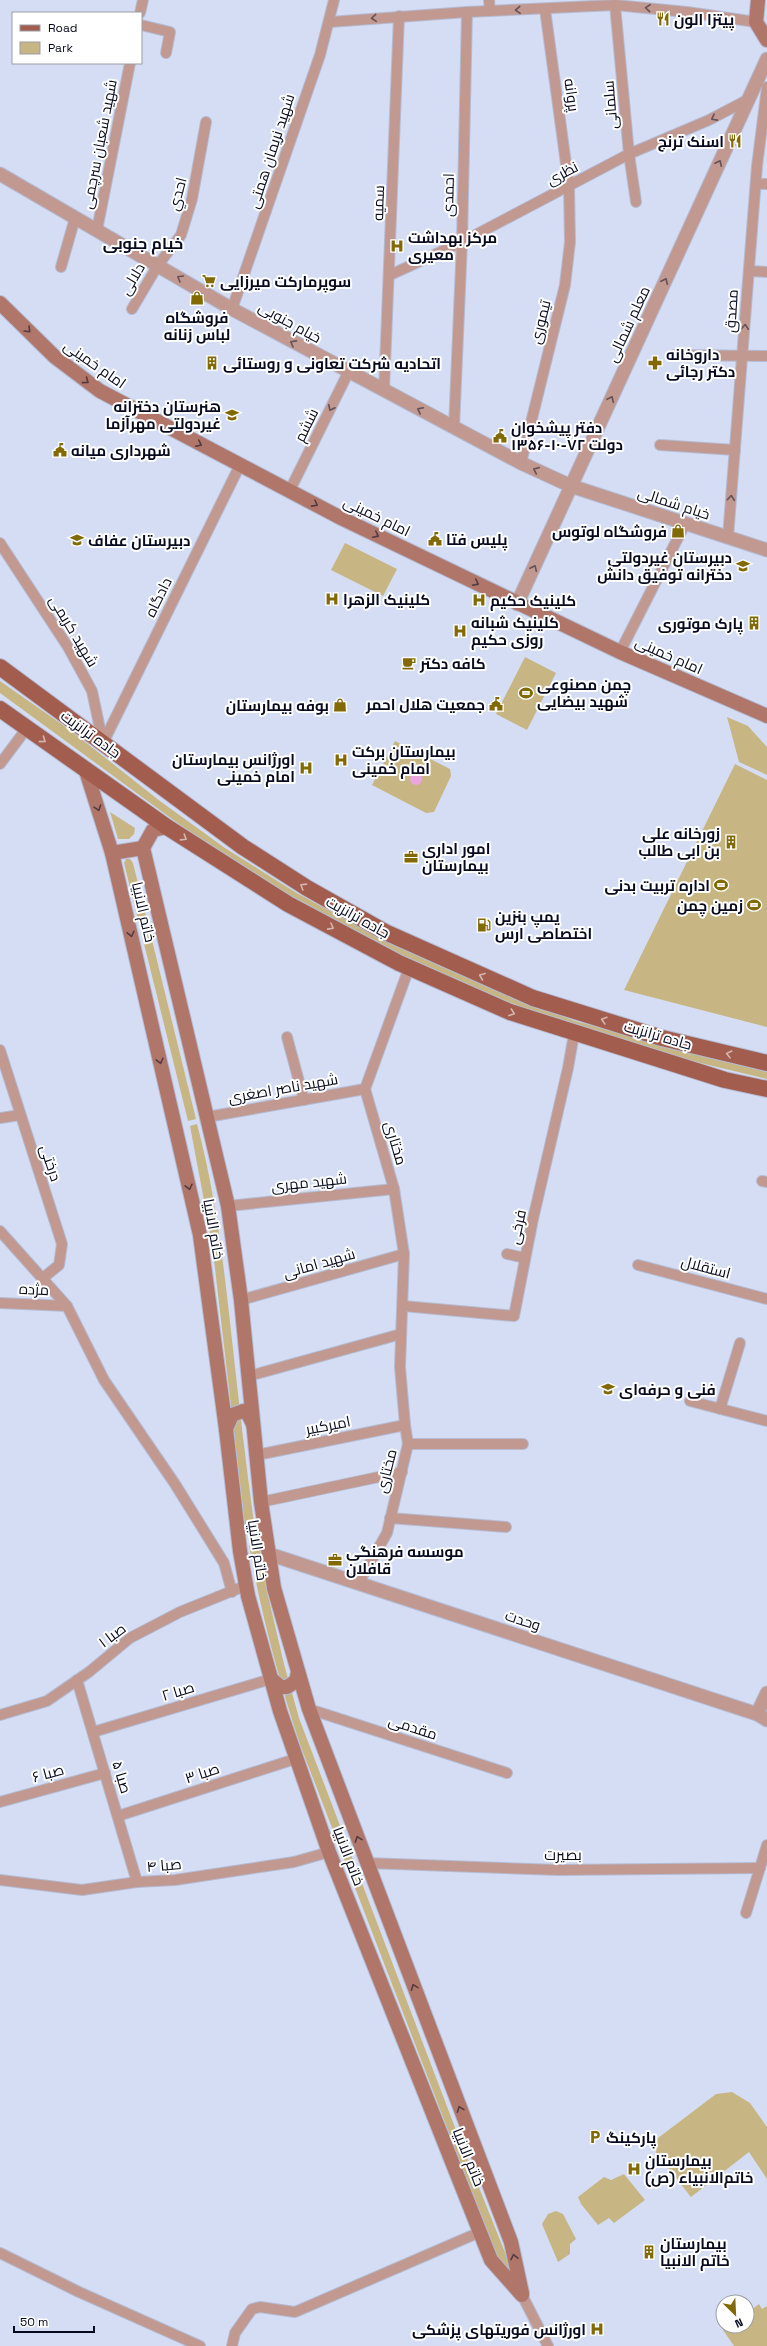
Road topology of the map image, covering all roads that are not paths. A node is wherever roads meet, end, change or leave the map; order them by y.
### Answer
1 (143, 0) edge
2 (334, 0) edge
3 (489, 0) edge
4 (746, 0) edge
5 (758, 0) edge
6 (616, 6) junction
7 (545, 9) junction
8 (490, 11) junction
9 (140, 12) edge
10 (467, 12) junction
11 (399, 16) junction
12 (756, 18) junction
13 (330, 22) junction
14 (142, 25) edge
15 (767, 40) edge
16 (166, 54) dead end
17 (767, 59) edge
18 (130, 64) edge
19 (767, 87) edge
20 (749, 99) junction
21 (206, 122) dead end
22 (629, 154) junction
23 (0, 174) edge
24 (756, 184) junction
25 (767, 184) edge
26 (570, 186) junction
27 (636, 202) dead end
28 (75, 218) junction
29 (97, 230) junction
30 (462, 242) junction
31 (158, 265) junction
32 (61, 267) dead end
33 (749, 271) junction
34 (767, 272) edge
35 (390, 275) junction
36 (0, 303) edge
37 (132, 309) dead end
38 (232, 309) junction
39 (674, 355) dead end
40 (742, 356) junction
41 (767, 356) edge
42 (348, 373) junction
43 (384, 391) junction
44 (454, 428) junction
45 (660, 445) dead end
46 (735, 450) junction
47 (521, 463) junction
48 (240, 465) junction
49 (571, 486) junction
50 (290, 490) junction
51 (685, 524) junction
52 (728, 537) junction
53 (0, 543) edge
54 (767, 550) edge
55 (517, 604) junction
56 (620, 652) junction
57 (0, 667) edge
58 (0, 709) edge
59 (767, 716) edge
60 (767, 725) edge
61 (27, 728) junction
62 (103, 743) junction
63 (0, 764) edge
64 (86, 771) junction
65 (167, 827) junction
66 (143, 848) junction
67 (112, 853) junction
68 (409, 968) junction
69 (574, 1034) junction
70 (287, 1037) dead end
71 (0, 1050) edge
72 (767, 1063) edge
73 (365, 1089) junction
74 (767, 1089) edge
75 (304, 1100) junction
76 (20, 1115) junction
77 (207, 1117) junction
78 (0, 1118) edge
79 (394, 1189) junction
80 (228, 1206) junction
81 (0, 1231) edge
82 (404, 1254) junction
83 (507, 1254) dead end
84 (525, 1258) junction
85 (638, 1265) dead end
86 (43, 1278) junction
87 (767, 1299) edge
88 (241, 1300) junction
89 (0, 1303) edge
90 (67, 1306) junction
91 (402, 1306) junction
92 (402, 1334) junction
93 (740, 1343) dead end
94 (249, 1376) junction
95 (690, 1401) dead end
96 (720, 1409) junction
97 (767, 1421) edge
98 (254, 1425) junction
99 (405, 1425) junction
100 (226, 1429) junction
101 (408, 1444) junction
102 (523, 1444) dead end
103 (256, 1455) junction
104 (402, 1472) junction
105 (261, 1502) junction
106 (390, 1518) junction
107 (506, 1527) dead end
108 (269, 1554) junction
109 (358, 1584) junction
110 (247, 1585) junction
111 (232, 1592) junction
112 (298, 1672) junction
113 (271, 1679) junction
114 (77, 1680) junction
115 (767, 1693) edge
116 (309, 1709) junction
117 (0, 1715) edge
118 (762, 1717) edge
119 (93, 1732) junction
120 (295, 1759) junction
121 (105, 1773) junction
122 (507, 1773) dead end
123 (0, 1802) edge
124 (118, 1816) junction
125 (767, 1844) edge
126 (329, 1852) junction
127 (367, 1863) junction
128 (760, 1868) junction
129 (0, 1880) edge
130 (137, 1882) junction
131 (746, 1913) dead end
132 (480, 2232) junction
133 (0, 2253) edge
134 (522, 2295) junction
135 (200, 2346) edge
136 (232, 2346) edge
137 (548, 2346) edge

1 - 9 street
2 - 13 street, شهید نریمان همتی
3 - 8 street
4 - 12 main road
5 - 12 main road
6 - 7 street
12 -> 6 street
6 - 22 street, سلمانی
7 -> 8 street
7 - 26 street, پروانه
8 - 10 street
10 - 11 street
10 - 30 street, احمدی
11 -> 13 street
11 - 35 street, سميه
12 - 15 main road
13 - 38 street, شهید نریمان همتی
14 - 16 street
17 - 20 street, معلم شمالی
18 - 29 street, شهید شعبان سرچمی
19 - 24 street, مصدق
20 -> 22 street, نظری
49 -> 20 street, معلم شمالی
21 - 31 street, احدي
22 - 26 street, نظری
22 - 27 street, سلمانی
23 - 28 street, خیام جنوبی
24 - 25 street
24 - 33 street, مصدق
26 - 30 street, نظری
26 - 47 street, تیموری
28 - 29 street, خیام جنوبی
28 - 32 street
29 - 31 street, خیام جنوبی
30 - 35 street, نظری
30 - 44 street, احمدی
31 - 37 street, دلالی
38 -> 31 street, خیام جنوبی
33 - 34 street
40 -> 33 street, مصدق
35 - 43 street, سميه
36 -> 48 main road, امام خمینی
42 -> 38 street, خیام جنوبی
39 - 40 street
40 - 41 street
40 - 46 street, مصدق
42 - 43 street, خیام جنوبی
42 -> 50 street, ششم
44 -> 43 street, خیام جنوبی
44 - 47 street, خیام جنوبی
45 - 46 street
52 -> 46 street, مصدق
49 -> 47 street, خیام جنوبی
48 - 50 main road, امام خمینی
48 - 62 street, دادگاه
49 - 51 street, خیام شمالی
55 -> 49 street, معلم شمالی
50 -> 55 main road, امام خمینی
51 - 52 street, خیام شمالی
51 - 56 street
52 - 54 street, خیام شمالی
53 - 62 street, شهید کریمی
55 - 56 main road, امام خمینی
56 - 59 main road, امام خمینی
57 - 62 main road, جاده ترانزیت
58 - 61 main road, جاده ترانزیت
59 - 60 main road
61 - 63 street
61 -> 64 main road, جاده ترانزیت
72 -> 62 main road, جاده ترانزیت
64 - 65 main road, جاده ترانزیت
64 -> 67 main road, خاتم الانبیا
65 - 66 main road
65 -> 68 main road, جاده ترانزیت
66 - 67 main road
66 - 77 main road, خاتم الانبیا
67 -> 100 main road, خاتم الانبیا
68 -> 69 main road, جاده ترانزیت
68 - 73 street
69 - 74 main road, جاده ترانزیت
69 - 84 street, فرخی
70 - 75 street
71 - 76 street, درختی
73 - 75 street, شهید ناصر اصغری
73 - 79 street, مختاری
75 - 77 street, شهید ناصر اصغری
76 - 78 street
76 - 86 street, درختی
77 - 80 main road, خاتم الانبیا
79 - 80 street, شهید مهری
79 - 82 street, مختاری
80 - 88 main road, خاتم الانبیا
81 - 86 street
82 - 88 street, شهید امانی
82 - 91 street, مختاری
83 - 84 street
84 - 91 street, فرخی
85 - 87 street, استقلال
86 - 90 street
88 - 94 main road, خاتم الانبیا
89 - 90 street, مژده
90 - 111 street
91 - 92 street, مختاری
92 - 94 street
92 - 99 street, مختاری
93 - 96 street
94 - 98 main road, خاتم الانبیا
95 - 96 street
96 - 97 street
98 - 100 main road
98 - 103 main road, خاتم الانبیا
99 - 101 street, مختاری
99 - 103 street, امیرکبیر
100 - 110 main road, خاتم الانبیا
101 - 102 street
101 - 104 street, مختاری
103 - 105 main road, خاتم الانبیا
104 - 105 street
104 - 106 street, مختاری
105 - 108 main road, خاتم الانبیا
106 - 107 street
106 - 109 street, مختاری
108 - 109 street, وحدت
108 - 112 main road, خاتم الانبیا
109 - 118 street, وحدت
110 - 111 street, صبا ۱
110 - 113 main road, خاتم الانبیا
111 - 114 street, صبا ۱
112 - 113 main road
112 - 116 main road, خاتم الانبیا
113 - 119 street, صبا ۲
113 - 120 main road, خاتم الانبیا
114 - 117 street, صبا ۱
114 - 119 street, صبا ۵
115 - 118 street
116 - 122 street, مقدمی
127 -> 116 main road, خاتم الانبیا
119 - 121 street, صبا ۵
120 - 124 street, صبا ۳
120 - 126 main road, خاتم الانبیا
121 - 123 street, صبا ۶
121 - 124 street, صبا ۵
124 - 130 street, صبا ۵
125 - 128 street
126 - 130 street, صبا ۴
126 - 132 main road, خاتم الانبیا
127 - 128 street, بصيرت
134 -> 127 main road, خاتم الانبیا
128 - 131 street
129 - 130 street, صبا ۴
132 - 134 main road, خاتم الانبیا
132 - 136 street
133 - 135 street
134 - 137 street, خاتم الانبیا

